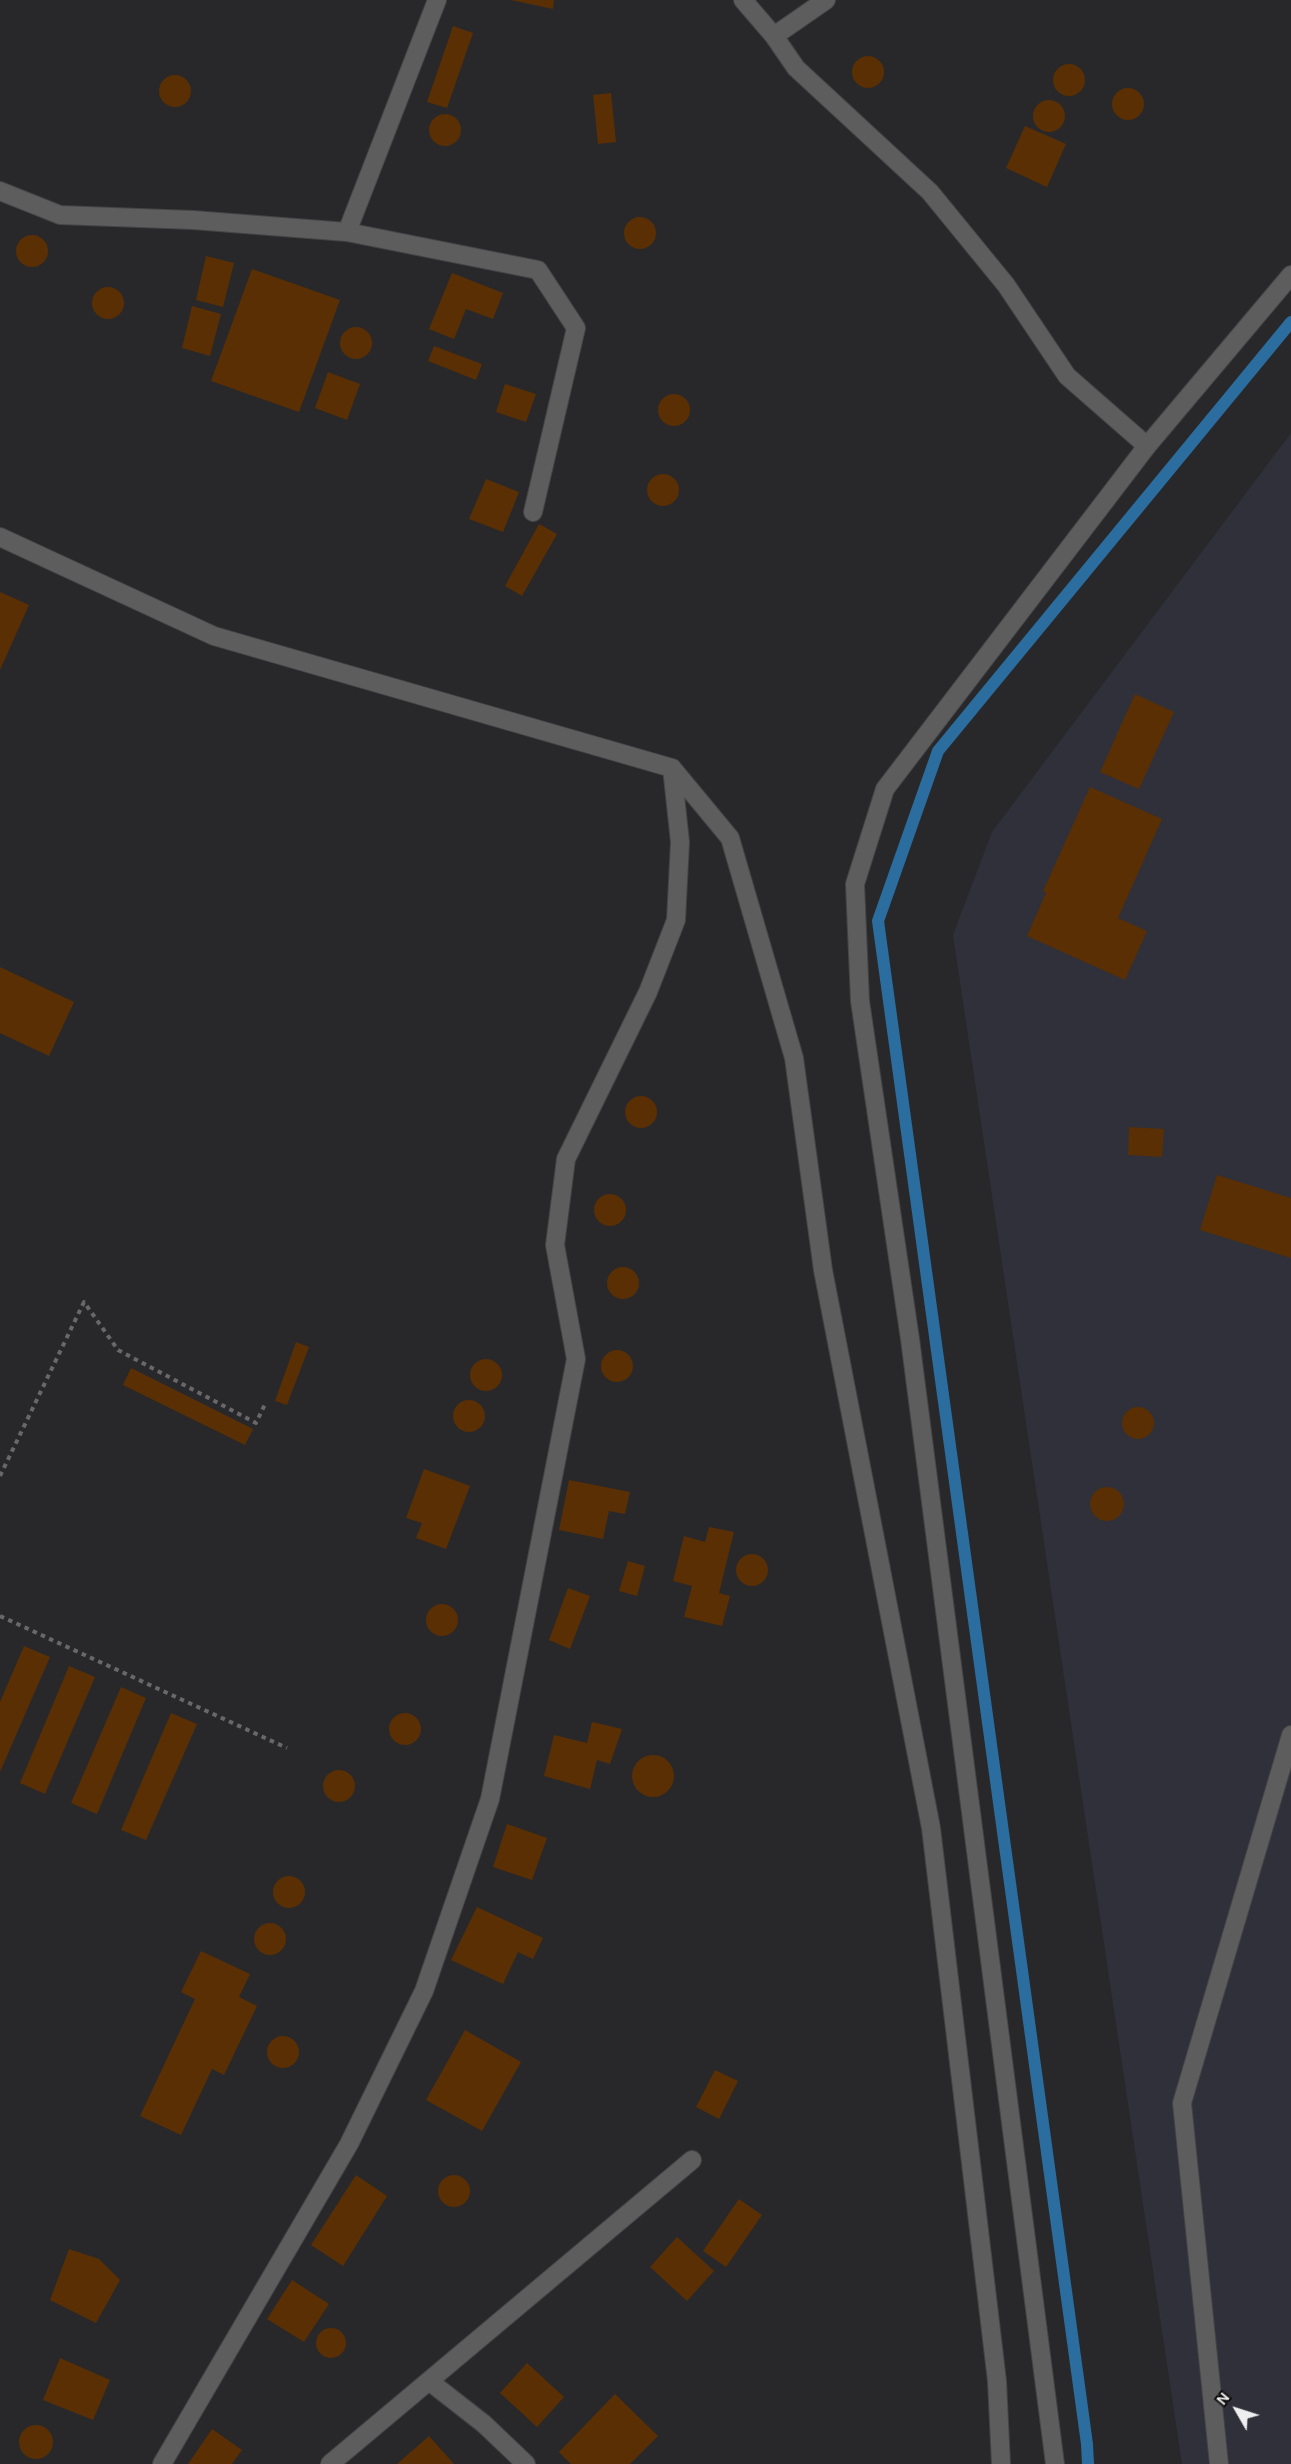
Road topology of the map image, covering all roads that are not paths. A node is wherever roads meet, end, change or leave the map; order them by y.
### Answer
1 (437, 0) edge
2 (743, 0) edge
3 (826, 0) edge
4 (774, 36) junction
5 (0, 191) edge
6 (347, 232) junction
7 (1291, 275) edge
8 (1147, 446) junction
9 (533, 512) dead end
10 (0, 537) edge
11 (672, 768) junction
12 (1289, 1746) edge
13 (692, 2160) dead end
14 (429, 2381) junction
15 (336, 2462) edge
16 (162, 2464) edge
17 (526, 2464) edge
18 (1001, 2464) edge
19 (1056, 2464) edge
20 (1219, 2464) edge

1 - 6 street
2 - 4 street
3 - 4 street
4 - 8 street
5 - 6 street
6 - 9 street
7 - 8 street
8 - 19 street
10 - 11 street
11 - 16 street
11 - 18 street
12 - 20 street
13 - 14 street
14 - 15 street
14 - 17 street

